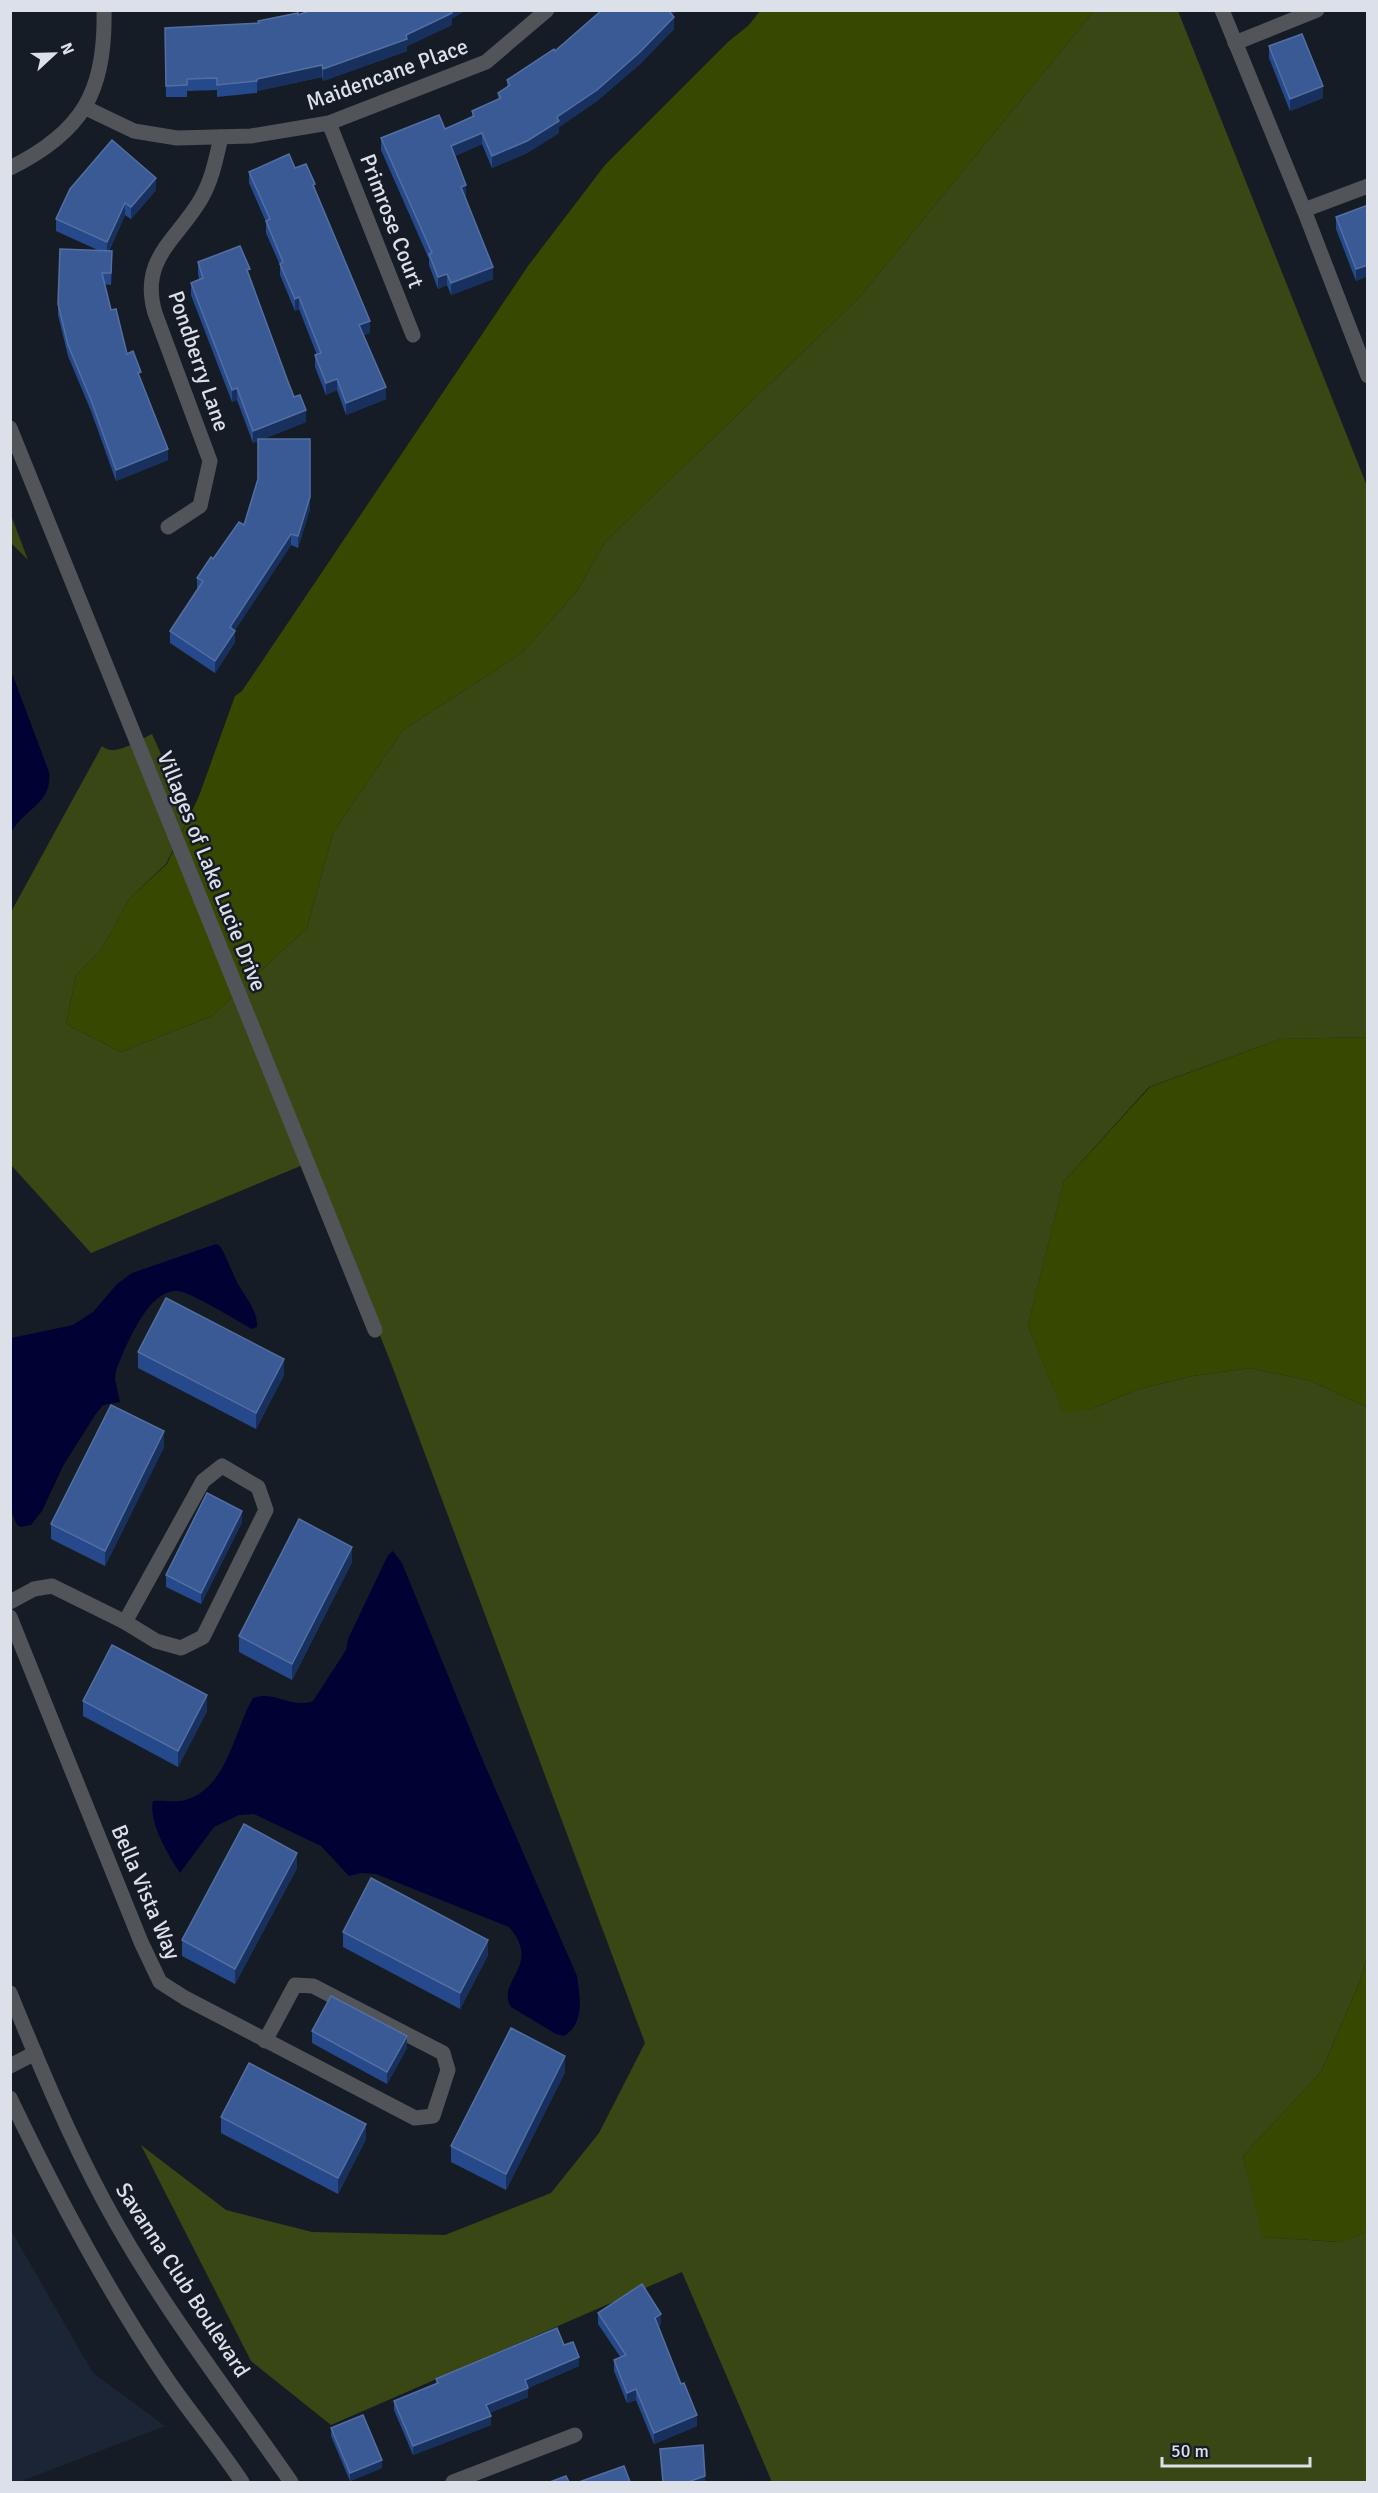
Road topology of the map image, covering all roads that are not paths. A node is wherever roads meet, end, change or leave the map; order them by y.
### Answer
1 (104, 10) edge
2 (547, 10) edge
3 (1222, 10) edge
4 (1317, 10) edge
5 (1235, 43) junction
6 (86, 108) junction
7 (329, 123) junction
8 (221, 137) junction
9 (10, 168) edge
10 (1368, 186) edge
11 (1304, 210) junction
12 (412, 335) dead end
13 (1368, 376) edge
14 (10, 428) edge
15 (168, 527) dead end
16 (375, 1330) dead end
17 (10, 1602) edge
18 (10, 1617) edge
19 (125, 1622) junction
20 (10, 1993) edge
21 (265, 2041) junction
22 (35, 2053) junction
23 (10, 2066) edge
24 (10, 2098) edge
25 (575, 2435) dead end
26 (242, 2482) edge
27 (291, 2482) edge
28 (453, 2482) edge

1 - 6 street
2 - 7 street, Maidencane Place
3 - 5 street
4 - 5 street
5 - 11 street
6 - 8 street, Maidencane Place
6 - 9 street
7 - 8 street, Maidencane Place
7 - 12 street, Primrose Court
8 - 15 street, Pondberry Lane
10 - 11 street
11 - 13 street
14 - 16 street, Villages of Lake Lucie Drive
17 - 19 street
18 - 21 street, Bella Vista Way
19 - 19 street
20 - 22 street, Savanna Club Boulevard
21 - 21 street, Bella Vista Way
22 - 23 street
22 - 27 street, Savanna Club Boulevard
24 - 26 street
25 - 28 street

